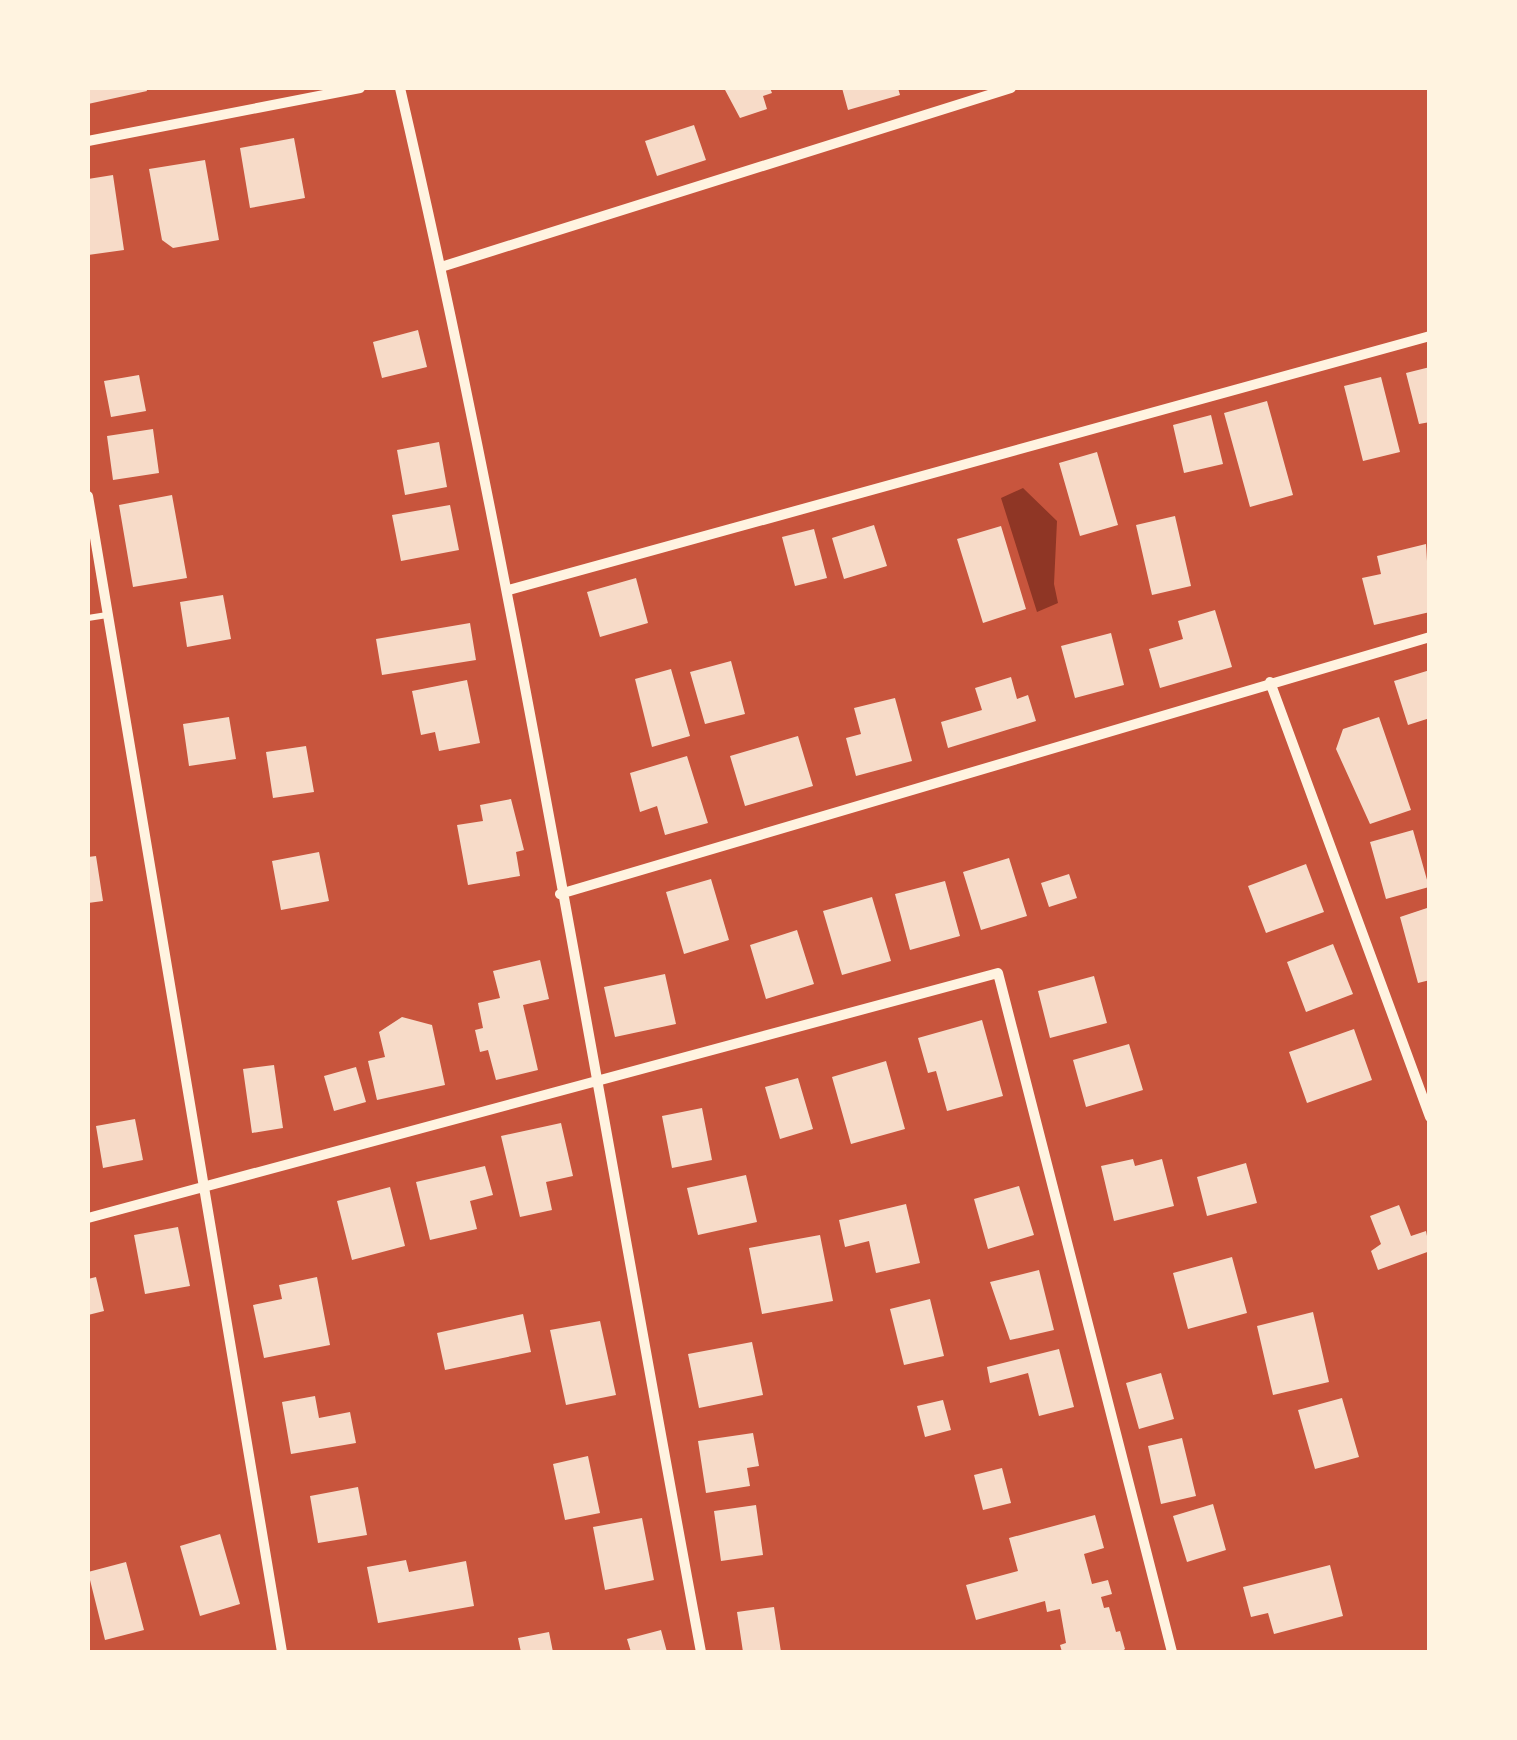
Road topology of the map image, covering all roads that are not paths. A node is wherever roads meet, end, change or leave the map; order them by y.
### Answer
1 (360, 88) edge
2 (400, 88) edge
3 (1010, 88) edge
4 (88, 141) edge
5 (442, 266) junction
6 (1430, 336) edge
7 (88, 496) edge
8 (509, 590) junction
9 (107, 615) junction
10 (88, 618) edge
11 (1430, 637) edge
12 (1270, 682) junction
13 (560, 894) junction
14 (594, 1081) junction
15 (1430, 1116) edge
16 (200, 1186) junction
17 (88, 1218) edge
18 (282, 1652) edge
19 (701, 1652) edge
20 (1172, 1652) edge

1 - 4 street
2 - 5 street
3 - 5 street
5 - 8 street
6 - 8 street
7 - 9 street
8 - 13 street
9 - 10 lane
9 - 16 street
11 - 12 street
12 - 13 street
12 - 15 street
13 - 14 street
14 - 16 street
14 - 19 street
14 - 20 street
16 - 17 street
16 - 18 street

